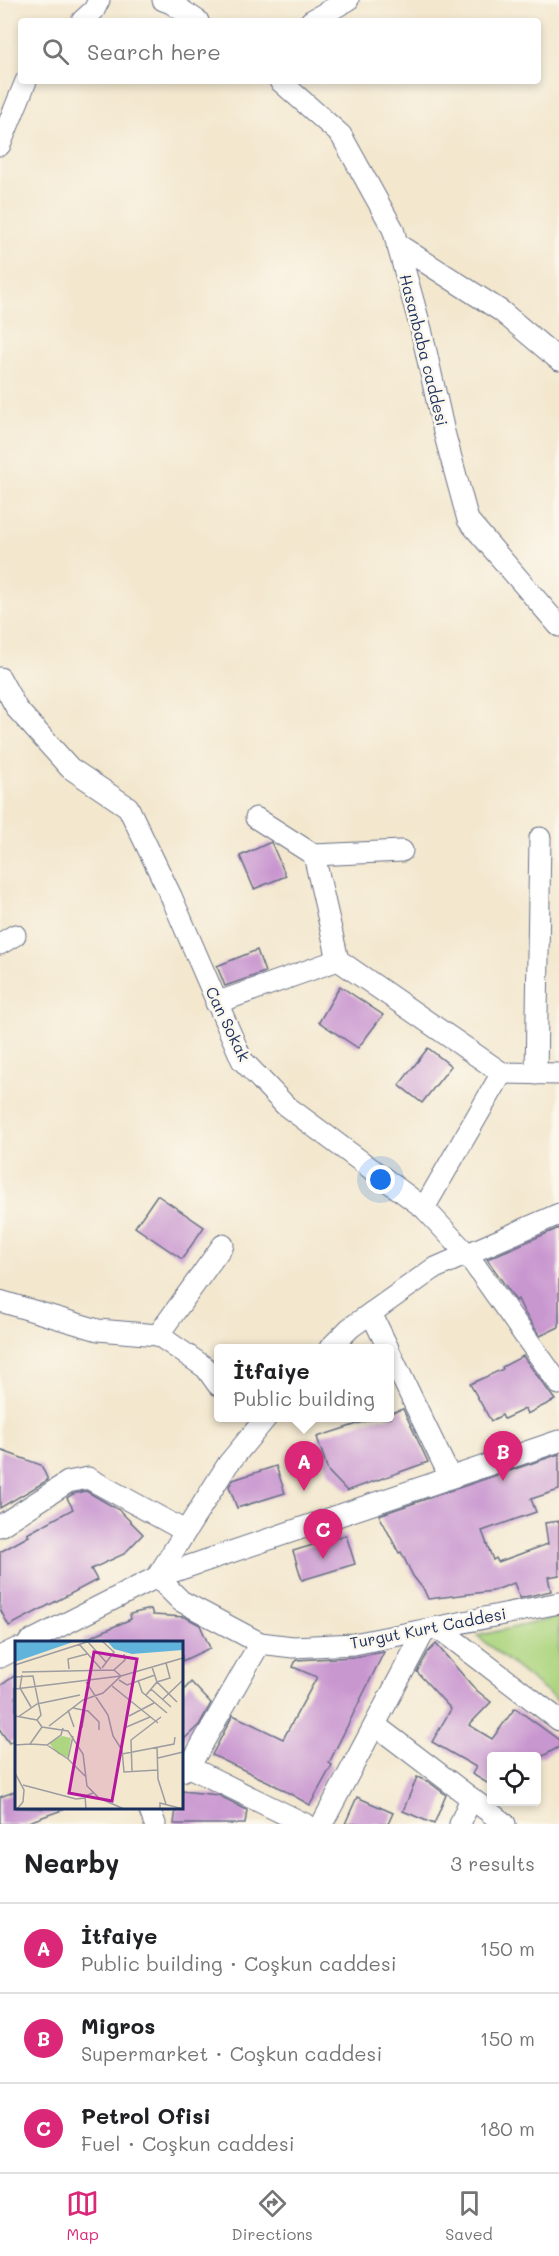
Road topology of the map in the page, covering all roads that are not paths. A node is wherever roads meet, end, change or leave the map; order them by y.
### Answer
1 (99, 0) edge
2 (163, 0) edge
3 (182, 0) edge
4 (348, 0) edge
5 (85, 18) edge
6 (194, 18) edge
7 (196, 18) edge
8 (315, 18) edge
9 (25, 84) edge
10 (283, 84) edge
11 (0, 145) edge
12 (397, 244) junction
13 (559, 360) edge
14 (559, 626) edge
15 (0, 678) edge
16 (256, 818) dead end
17 (540, 838) dead end
18 (402, 851) dead end
19 (314, 855) junction
20 (338, 960) junction
21 (216, 1004) junction
22 (502, 1073) junction
23 (536, 1074) junction
24 (559, 1074) edge
25 (424, 1208) junction
26 (559, 1214) edge
27 (223, 1245) dead end
28 (467, 1254) junction
29 (0, 1301) edge
30 (371, 1313) junction
31 (158, 1335) junction
32 (334, 1344) edge
33 (386, 1344) edge
34 (394, 1360) edge
35 (214, 1378) edge
36 (559, 1384) edge
37 (254, 1422) edge
38 (559, 1441) edge
39 (450, 1477) junction
40 (0, 1526) edge
41 (185, 1531) junction
42 (157, 1577) junction
43 (559, 1603) edge
44 (430, 1629) junction
45 (31, 1641) edge
46 (260, 1643) junction
47 (15, 1650) edge
48 (0, 1657) edge
49 (559, 1720) edge
50 (375, 1725) junction
51 (185, 1769) edge
52 (471, 1798) junction
53 (149, 1809) edge
54 (155, 1824) edge
55 (305, 1824) edge
56 (322, 1824) edge
57 (460, 1824) edge
58 (505, 1824) edge

1 - 5 street
2 - 6 street
3 - 7 street
4 - 8 street
9 - 11 street
10 - 12 street, Hasanbaba caddesi
12 - 13 street
12 - 14 street, Hasanbaba caddesi
15 - 21 street, Can Sokak
16 - 19 street
17 - 23 street
18 - 19 street
19 - 20 street
20 - 21 street
20 - 22 street
21 - 25 street, Can Sokak
22 - 23 street
22 - 25 street
23 - 24 street
25 - 28 street, Can Sokak
26 - 28 street
27 - 31 street
28 - 30 street
28 - 36 street, Can Sokak
29 - 31 street
30 - 32 street
30 - 33 street
31 - 35 street
34 - 39 street
37 - 41 street
38 - 39 street
39 - 42 street
40 - 41 street
41 - 42 street
42 - 45 street
42 - 46 street
43 - 44 street, Turgut Kurt Caddesi
44 - 46 street, Turgut Kurt Caddesi
44 - 49 street
44 - 50 street
46 - 51 street
47 - 48 street
50 - 52 street
50 - 56 street
51 - 55 street
52 - 57 street
52 - 58 street
53 - 54 street

